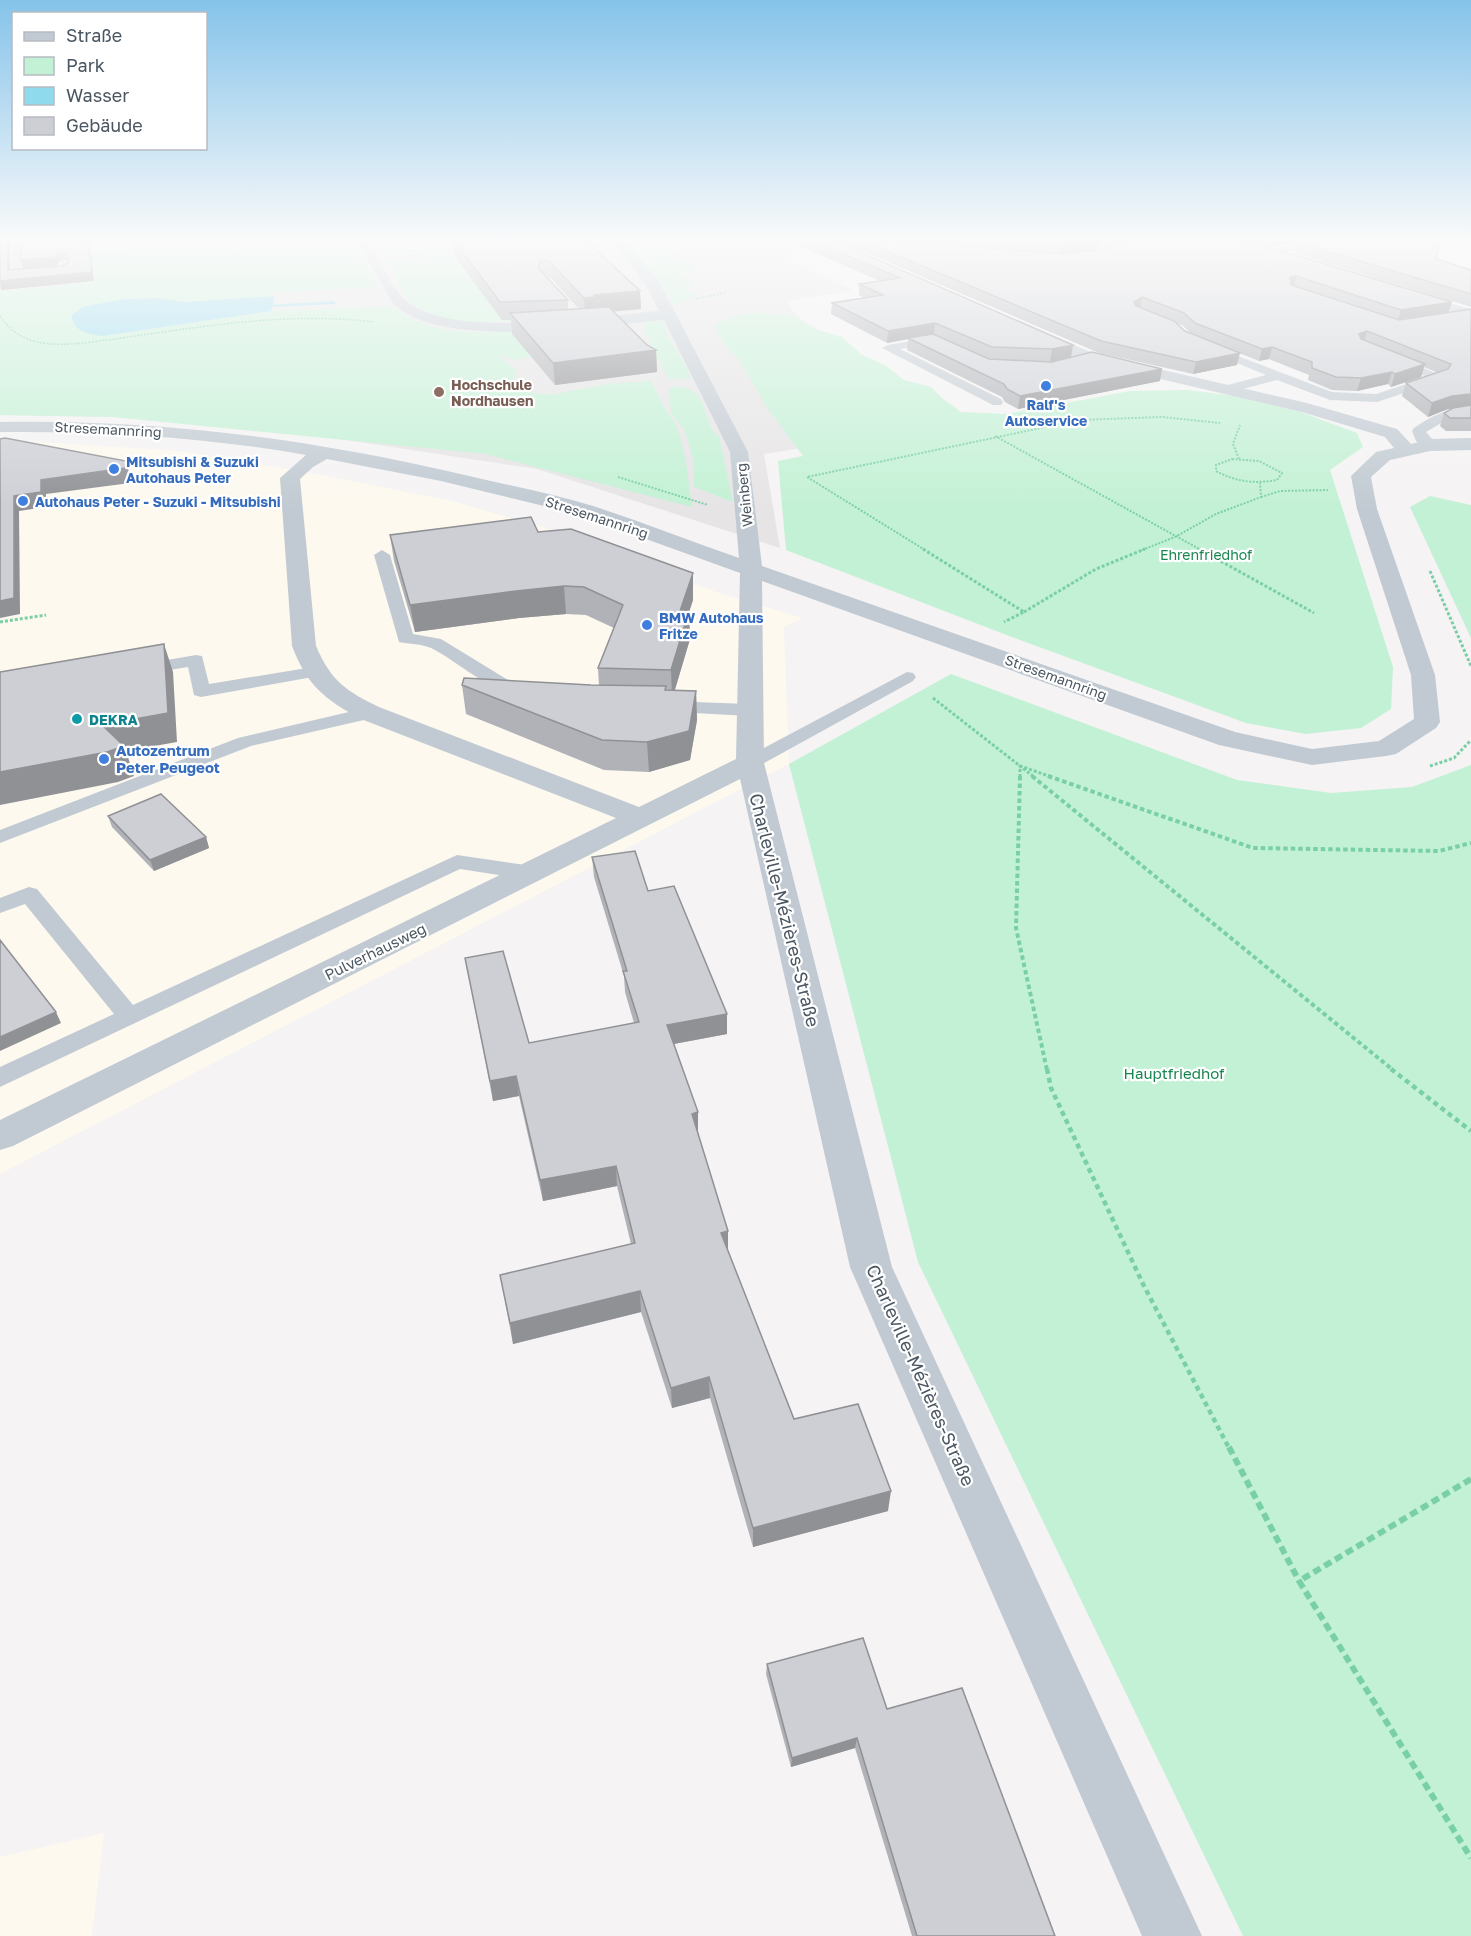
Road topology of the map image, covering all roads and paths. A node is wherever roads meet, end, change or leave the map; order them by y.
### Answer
1 (10, 328) edge
2 (193, 328) edge
3 (673, 328) edge
4 (1023, 328) edge
5 (1197, 343) edge
6 (955, 350) edge
7 (1384, 356) edge
8 (1093, 359) junction
9 (1072, 364) edge
10 (1278, 376) junction
11 (1224, 390) junction
12 (997, 402) edge
13 (1471, 412) edge
14 (1229, 424) dead end
15 (1240, 425) dead end
16 (0, 427) edge
17 (994, 436) junction
18 (1399, 441) junction
19 (1471, 444) edge
20 (1430, 445) junction
21 (323, 453) junction
22 (1239, 459) junction
23 (618, 477) dead end
24 (1260, 483) junction
25 (1363, 489) junction
26 (1261, 497) junction
27 (747, 527) junction
28 (1175, 537) junction
29 (382, 555) dead end
30 (1426, 562) dead end
31 (750, 570) junction
32 (1024, 612) junction
33 (1314, 613) dead end
34 (46, 615) dead end
35 (0, 622) edge
36 (961, 643) junction
37 (1471, 666) edge
38 (314, 672) junction
39 (115, 674) edge
40 (907, 677) joint
41 (547, 695) edge
42 (648, 706) edge
43 (749, 710) junction
44 (370, 713) junction
45 (750, 763) junction
46 (1020, 766) junction
47 (642, 818) junction
48 (0, 837) edge
49 (1471, 843) edge
50 (532, 873) junction
51 (0, 906) edge
52 (129, 1016) junction
53 (0, 1078) edge
54 (1471, 1131) edge
55 (0, 1137) edge
56 (1471, 1479) edge
57 (1299, 1581) junction
58 (1471, 1858) edge
59 (1172, 1936) edge

1 - 2 path
3 - 27 street, Weinberg
4 - 8 street
5 - 10 lane
6 - 12 lane
7 - 10 lane
8 - 9 lane
8 - 11 street
10 - 11 lane
11 - 18 street
13 - 20 lane
14 - 17 path
15 - 22 path
16 - 21 street, Stresemannring
17 - 28 path
17 - 32 path
18 - 20 street
18 - 25 street
19 - 20 street
21 - 31 street, Stresemannring
21 - 38 street
22 - 24 path
22 - 24 path
23 - 27 path
24 - 26 path
25 - 26 path
25 - 36 street, Stresemannring
26 - 28 path
27 - 31 street, Weinberg
28 - 32 path
28 - 33 path
29 - 41 lane
30 - 37 path
31 - 36 street, Stresemannring
31 - 43 street, Charleville-Mézières-Straße
32 - 36 path
34 - 35 path
38 - 39 lane
38 - 44 street
40 - 45 lane
40 - 46 path
42 - 43 lane
43 - 45 street, Charleville-Mézières-Straße
44 - 47 street
44 - 48 lane
45 - 47 street, Pulverhausweg
45 - 59 street, Charleville-Mézières-Straße
46 - 49 path
46 - 54 path
46 - 57 path
47 - 50 street, Pulverhausweg
50 - 52 lane
50 - 55 street, Pulverhausweg
51 - 52 lane
52 - 53 lane
56 - 57 path
57 - 58 path

